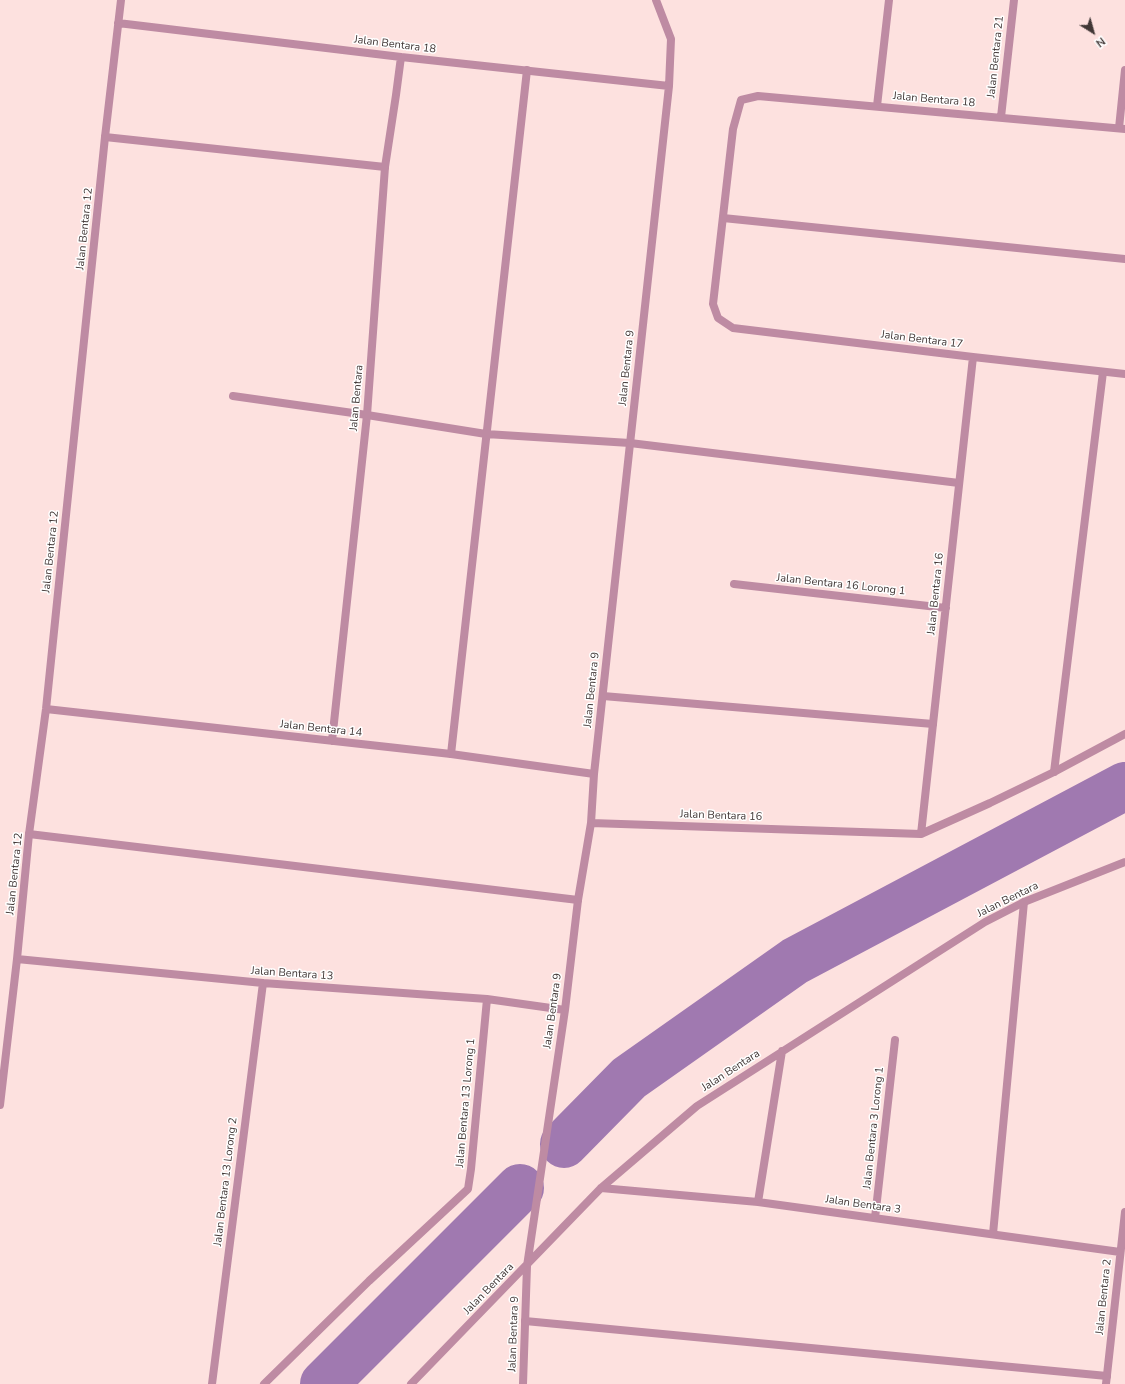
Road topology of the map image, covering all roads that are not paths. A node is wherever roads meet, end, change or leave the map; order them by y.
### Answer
1 (121, 0) edge
2 (656, 0) edge
3 (889, 0) edge
4 (1014, 0) edge
5 (118, 23) junction
6 (400, 57) junction
7 (527, 70) junction
8 (1125, 70) edge
9 (669, 86) junction
10 (877, 106) junction
11 (1001, 117) junction
12 (1122, 129) edge
13 (106, 137) junction
14 (385, 167) junction
15 (723, 218) junction
16 (1125, 259) edge
17 (973, 357) junction
18 (1103, 372) junction
19 (1125, 374) edge
20 (233, 396) dead end
21 (367, 415) junction
22 (486, 434) junction
23 (630, 443) junction
24 (959, 483) junction
25 (734, 584) dead end
26 (946, 608) junction
27 (603, 696) junction
28 (46, 709) junction
29 (933, 724) junction
30 (1125, 734) edge
31 (332, 741) junction
32 (450, 754) junction
33 (1054, 772) junction
34 (594, 774) junction
35 (591, 823) junction
36 (29, 834) junction
37 (921, 834) junction
38 (1125, 862) edge
39 (578, 900) junction
40 (1024, 902) junction
41 (17, 959) junction
42 (263, 983) junction
43 (487, 999) junction
44 (565, 1010) junction
45 (895, 1040) dead end
46 (782, 1051) junction
47 (0, 1105) edge
48 (601, 1188) junction
49 (758, 1202) junction
50 (1125, 1212) edge
51 (876, 1218) junction
52 (993, 1234) junction
53 (1122, 1252) edge
54 (527, 1266) junction
55 (525, 1321) junction
56 (1106, 1380) edge
57 (212, 1384) edge
58 (264, 1384) edge
59 (411, 1384) edge
60 (523, 1384) edge

1 - 5 street, Jalan Bentara 12
2 - 9 street, Jalan Bentara 9
3 - 10 street
4 - 11 street, Jalan Bentara 21
5 - 6 street, Jalan Bentara 18
5 - 13 street, Jalan Bentara 12
6 - 7 street, Jalan Bentara 18
6 - 14 street, Jalan Bentara
7 - 9 street, Jalan Bentara 18
7 - 22 street
8 - 12 street
9 - 23 street, Jalan Bentara 9
10 - 11 street, Jalan Bentara 18
10 - 15 street, Jalan Bentara 18
11 - 12 street, Jalan Bentara 18
13 - 14 street
13 - 28 street, Jalan Bentara 12
14 - 21 street, Jalan Bentara
15 - 16 street
15 - 17 street, Jalan Bentara 17
17 - 18 street, Jalan Bentara 17
17 - 24 street, Jalan Bentara 16
18 - 19 street, Jalan Bentara 17
18 - 33 street
20 - 21 street
21 - 22 street
21 - 31 street, Jalan Bentara
22 - 23 street
22 - 32 street
23 - 24 street
23 - 27 street, Jalan Bentara 9
24 - 26 street, Jalan Bentara 16
25 - 26 street, Jalan Bentara 16 Lorong 1
26 - 29 street, Jalan Bentara 16
27 - 29 street
27 - 34 street, Jalan Bentara 9
28 - 31 street, Jalan Bentara 14
28 - 36 street, Jalan Bentara 12
29 - 37 street, Jalan Bentara 16
30 - 33 street, Jalan Bentara 16
31 - 32 street, Jalan Bentara 14
32 - 34 street, Jalan Bentara 14
33 - 37 street, Jalan Bentara 16
34 - 35 street, Jalan Bentara 9
35 - 37 street, Jalan Bentara 16
35 - 39 street, Jalan Bentara 9
36 - 39 street
36 - 41 street, Jalan Bentara 12
38 - 40 street, Jalan Bentara
39 - 44 street, Jalan Bentara 9
40 - 46 street, Jalan Bentara
40 - 52 street
41 - 42 street, Jalan Bentara 13
41 - 47 street, Jalan Bentara 12
42 - 43 street, Jalan Bentara 13
42 - 57 street, Jalan Bentara 13 Lorong 2
43 - 44 street, Jalan Bentara 13
43 - 58 street, Jalan Bentara 13 Lorong 1
44 - 54 street, Jalan Bentara 9
45 - 51 street, Jalan Bentara 3 Lorong 1
46 - 48 street, Jalan Bentara
46 - 49 street
48 - 49 street, Jalan Bentara 3
48 - 54 street, Jalan Bentara
49 - 51 street, Jalan Bentara 3
50 - 53 street, Jalan Bentara 2
51 - 52 street, Jalan Bentara 3
52 - 53 street, Jalan Bentara 3
53 - 56 street, Jalan Bentara 2
54 - 55 street, Jalan Bentara 9
54 - 59 street, Jalan Bentara
55 - 56 street
55 - 60 street, Jalan Bentara 9

